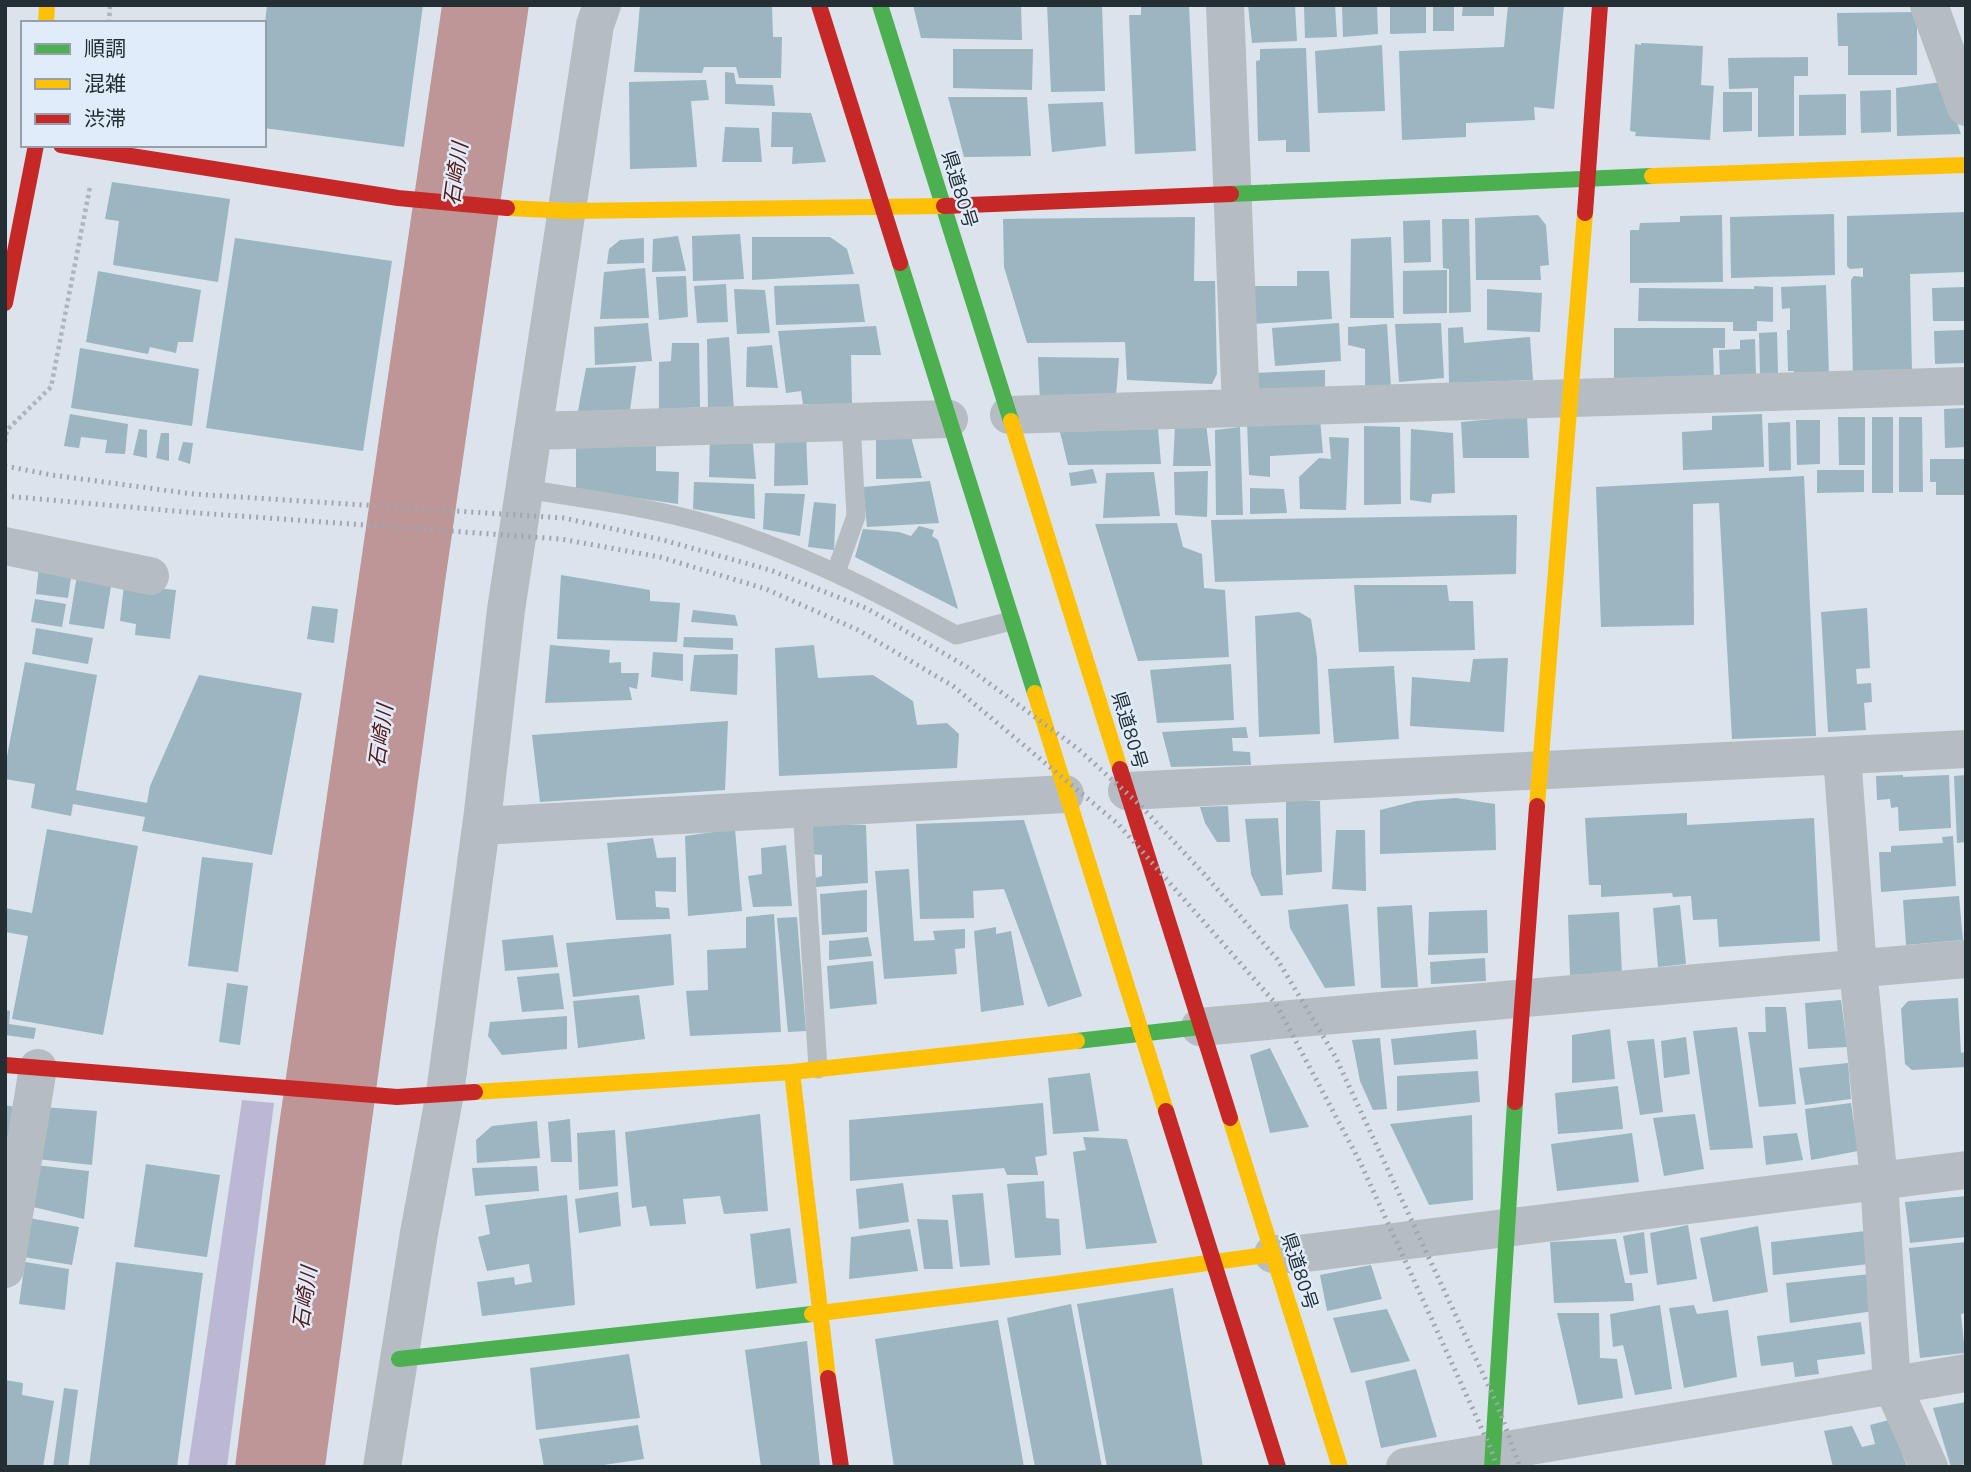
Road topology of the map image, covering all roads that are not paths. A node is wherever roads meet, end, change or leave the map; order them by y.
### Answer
1 (602, 5) edge
2 (819, 5) edge
3 (880, 5) edge
4 (1225, 5) edge
5 (1600, 5) edge
6 (1929, 5) edge
7 (1966, 107) edge
8 (36, 147) edge
9 (71, 147) edge
10 (1966, 165) edge
11 (1588, 178) junction
12 (1231, 193) junction
13 (943, 205) junction
14 (882, 207) junction
15 (568, 211) junction
16 (5, 303) edge
17 (1966, 386) edge
18 (1571, 399) junction
19 (1241, 408) junction
20 (1009, 415) junction
21 (949, 419) junction
22 (851, 421) junction
23 (533, 431) junction
24 (525, 489) junction
25 (5, 546) edge
26 (835, 572) junction
27 (150, 576) dead end
28 (1011, 621) junction
29 (1966, 749) edge
30 (1842, 756) junction
31 (1539, 771) junction
32 (1127, 791) junction
33 (1065, 794) junction
34 (803, 808) junction
35 (481, 826) junction
36 (1966, 959) edge
37 (1858, 969) junction
38 (1524, 997) junction
39 (1200, 1027) junction
40 (1140, 1033) junction
41 (22, 1066) edge
42 (818, 1069) junction
43 (792, 1072) junction
44 (445, 1093) junction
45 (1966, 1170) edge
46 (1879, 1181) junction
47 (1506, 1228) junction
48 (1273, 1254) junction
49 (1213, 1263) junction
50 (5, 1269) edge
51 (819, 1312) junction
52 (398, 1359) junction
53 (1966, 1373) edge
54 (1892, 1385) junction
55 (1492, 1460) edge
56 (382, 1467) edge
57 (841, 1467) edge
58 (1278, 1467) edge
59 (1340, 1467) edge
60 (1405, 1467) edge
61 (1929, 1467) edge

1 - 15 street
2 - 14 main road
3 - 13 main road, 県道80号
4 - 12 street
5 - 11 main road
6 - 7 street
8 - 16 main road
9 - 15 main road
10 - 11 main road
11 - 12 main road
11 - 18 main road
12 - 13 main road
12 - 19 street
13 - 14 main road
13 - 20 main road, 県道80号
14 - 15 main road
14 - 21 main road
15 - 23 street
17 - 18 street
18 - 19 street
18 - 31 main road
19 - 20 street
20 - 32 main road, 県道80号
21 - 22 street
21 - 28 main road
22 - 23 street
22 - 26 lane
23 - 24 street
24 - 26 lane
24 - 35 street
25 - 27 street
26 - 28 lane
28 - 33 main road
29 - 30 street
30 - 31 street
30 - 37 street
31 - 32 street
31 - 38 main road
32 - 39 main road, 県道80号
33 - 34 street
33 - 40 main road
34 - 35 street
34 - 42 lane
35 - 44 street
36 - 37 street
37 - 38 street
37 - 46 street
38 - 39 street
38 - 47 main road
39 - 40 main road
39 - 48 main road, 県道80号
40 - 42 main road
40 - 49 main road
41 - 44 main road
41 - 50 street
42 - 43 main road
43 - 44 main road
43 - 51 main road
44 - 52 street
45 - 46 street
46 - 47 street
46 - 54 street
47 - 48 street
47 - 55 main road
48 - 49 main road
48 - 59 main road, 県道80号
49 - 51 main road
49 - 58 main road
51 - 52 main road
51 - 57 main road
52 - 56 street
53 - 54 street
54 - 55 street
54 - 61 street
55 - 60 street

